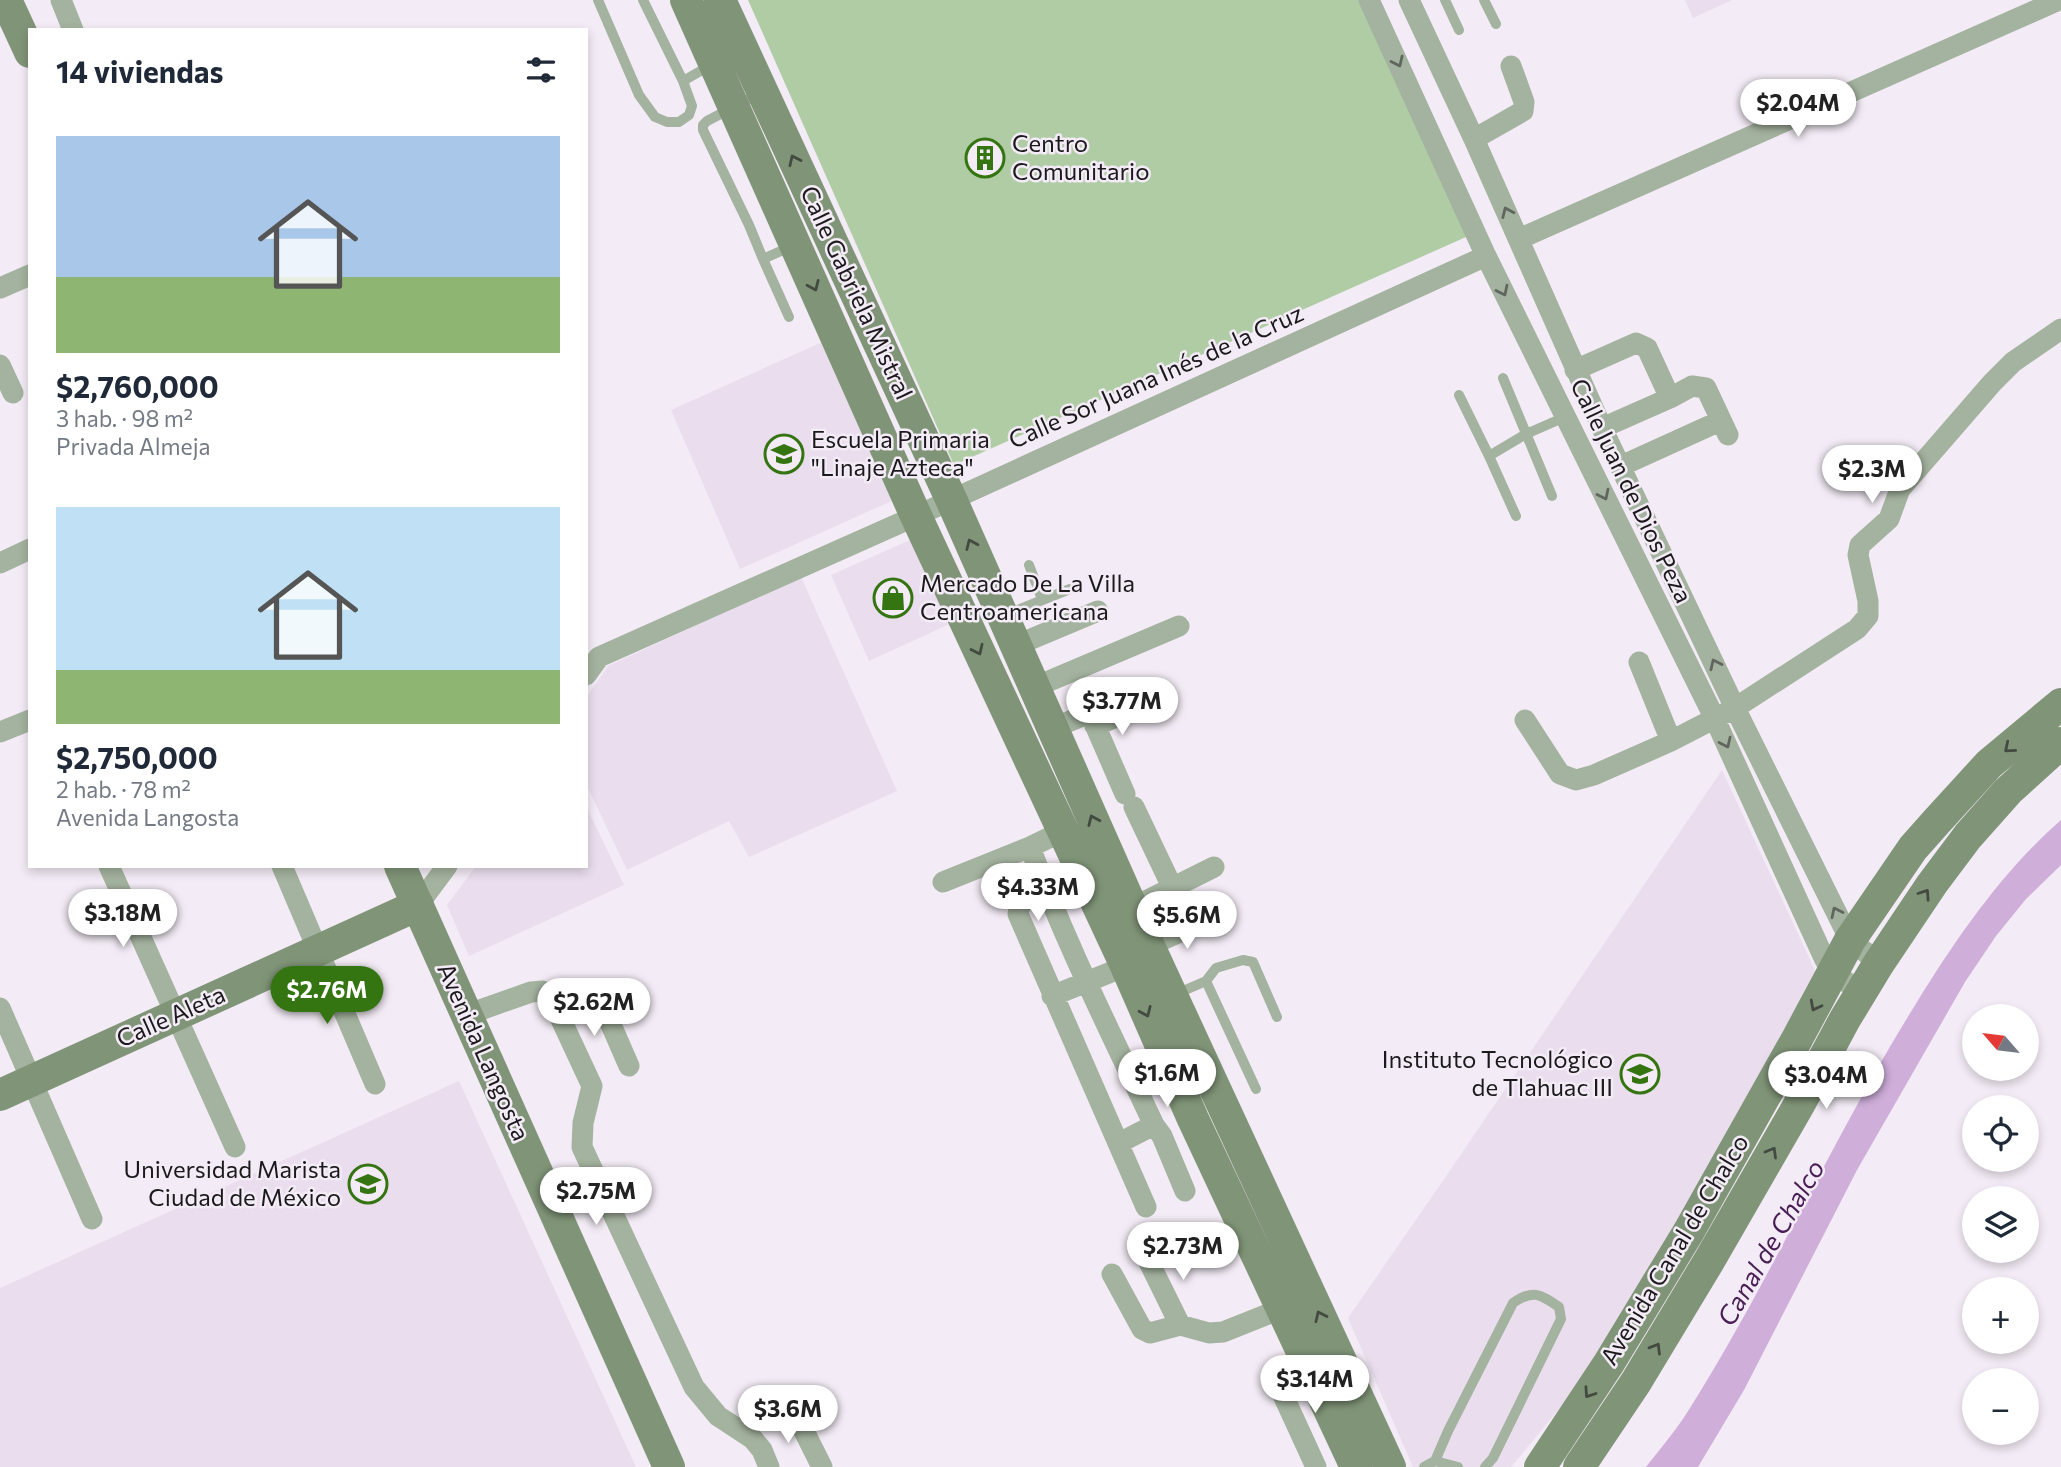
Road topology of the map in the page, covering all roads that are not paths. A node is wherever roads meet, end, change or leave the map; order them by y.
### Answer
1 (6, 0) edge
2 (61, 0) edge
3 (598, 0) edge
4 (643, 0) edge
5 (686, 0) edge
6 (720, 0) edge
7 (1370, 0) edge
8 (1446, 0) edge
9 (1485, 0) edge
10 (2059, 0) edge
11 (1413, 2) edge
12 (1496, 24) dead end
13 (72, 28) edge
14 (1459, 30) dead end
15 (28, 48) edge
16 (715, 64) junction
17 (1511, 66) dead end
18 (684, 81) junction
19 (763, 92) junction
20 (734, 107) junction
21 (1475, 139) junction
22 (1519, 239) junction
23 (795, 244) junction
24 (1486, 256) junction
25 (763, 260) junction
26 (28, 276) edge
27 (0, 288) edge
28 (789, 317) dead end
29 (2061, 329) edge
30 (0, 365) edge
31 (1575, 370) junction
32 (1503, 378) dead end
33 (13, 393) dead end
34 (1460, 395) dead end
35 (1670, 398) junction
36 (1565, 417) junction
37 (1602, 428) junction
38 (1526, 435) junction
39 (1489, 456) junction
40 (1621, 466) junction
41 (1552, 496) dead end
42 (951, 499) junction
43 (916, 516) junction
44 (1516, 516) dead end
45 (28, 550) edge
46 (0, 562) edge
47 (1029, 565) dead end
48 (1070, 589) dead end
49 (1042, 599) junction
50 (1098, 611) dead end
51 (1003, 616) junction
52 (1179, 626) dead end
53 (1017, 645) junction
54 (1639, 662) dead end
55 (588, 672) edge
56 (1035, 687) junction
57 (2061, 704) edge
58 (1735, 708) junction
59 (1132, 709) dead end
60 (1714, 718) junction
61 (1525, 720) dead end
62 (28, 721) edge
63 (1096, 726) junction
64 (1053, 728) junction
65 (0, 733) edge
66 (1671, 741) junction
67 (2061, 743) edge
68 (1063, 831) junction
69 (1030, 847) junction
70 (1214, 867) dead end
71 (110, 868) edge
72 (283, 868) edge
73 (401, 868) edge
74 (446, 868) edge
75 (943, 882) dead end
76 (1045, 889) junction
77 (1173, 889) junction
78 (418, 905) junction
79 (1132, 908) junction
80 (1209, 919) dead end
81 (1850, 940) junction
82 (317, 952) junction
83 (1138, 956) junction
84 (1879, 963) junction
85 (1832, 972) junction
86 (1206, 981) junction
87 (1087, 982) junction
88 (1861, 992) junction
89 (1173, 995) junction
90 (1052, 996) junction
91 (0, 1008) edge
92 (559, 1012) junction
93 (175, 1014) junction
94 (466, 1015) junction
95 (1277, 1017) dead end
96 (629, 1066) dead end
97 (32, 1080) junction
98 (375, 1084) dead end
99 (1255, 1088) dead end
100 (0, 1096) edge
101 (1222, 1104) junction
102 (1193, 1119) junction
103 (1158, 1130) junction
104 (1119, 1143) junction
105 (235, 1147) dead end
106 (1185, 1191) dead end
107 (1146, 1207) dead end
108 (92, 1219) dead end
109 (1147, 1258) dead end
110 (1112, 1274) dead end
111 (1281, 1309) junction
112 (1181, 1325) junction
113 (1276, 1382) dead end
114 (793, 1409) dead end
115 (1435, 1461) junction
116 (669, 1467) edge
117 (769, 1467) edge
118 (822, 1467) edge
119 (1316, 1467) edge
120 (1356, 1467) edge
121 (1390, 1467) edge
122 (1424, 1467) edge
123 (1458, 1467) edge
124 (1485, 1467) edge
125 (1540, 1467) edge
126 (1579, 1467) edge

1 - 15 street
2 - 13 street
3 - 18 lane
4 - 18 lane
5 - 16 street, Calle Gabriela Mistral
6 - 19 street, Calle Gabriela Mistral
7 -> 24 street, Calle Juan de Dios Peza
8 - 14 lane
9 - 12 lane
10 - 22 street
11 - 21 street, Calle Juan de Dios Peza
16 - 18 lane
16 - 20 street, Calle Gabriela Mistral
17 - 21 street
19 - 20 lane
42 -> 19 street, Calle Gabriela Mistral
20 - 23 street, Calle Gabriela Mistral
20 - 25 lane
22 -> 21 street, Calle Juan de Dios Peza
22 - 31 street, Calle Juan de Dios Peza
23 - 25 lane
23 -> 43 street, Calle Gabriela Mistral
24 -> 36 street, Calle Juan de Dios Peza
24 - 42 street, Calle Sor Juana Inés de la Cruz
25 - 28 lane
26 - 27 street
29 - 58 street
30 - 33 street
31 - 35 street
31 - 37 street, Calle Juan de Dios Peza
32 - 38 lane
34 - 39 lane
35 - 37 street
35 - 40 street
36 - 38 lane
36 -> 60 street, Calle Juan de Dios Peza
37 - 40 street, Calle Juan de Dios Peza
38 - 39 lane
38 - 41 lane
39 - 44 lane
58 -> 40 street, Calle Juan de Dios Peza
42 - 43 street, Calle Sor Juana Inés de la Cruz
51 -> 42 street, Calle Gabriela Mistral
43 - 55 street, Calle Sor Juana Inés de la Cruz
43 -> 68 street, Calle Gabriela Mistral
45 - 46 street
47 - 49 lane
48 - 49 lane
49 - 51 lane
50 - 53 street
51 - 53 street, Calle Gabriela Mistral
52 - 56 street
53 - 56 street, Calle Gabriela Mistral
54 - 66 street
56 - 64 street, Calle Gabriela Mistral
57 -> 81 street, Avenida Canal de Chalco
58 - 60 street
81 -> 58 street, Calle Juan de Dios Peza
59 - 63 street
60 - 66 street
60 -> 85 street, Calle Juan de Dios Peza
61 - 66 street
62 - 65 street
63 - 64 street
63 - 77 street
79 -> 64 street, Calle Gabriela Mistral
84 -> 67 street, Avenida Canal de Chalco
68 - 69 street
68 - 83 street, Calle Gabriela Mistral
69 - 75 street
69 - 76 street
70 - 77 street
71 - 93 street
72 - 82 street
73 - 78 street, Avenida Langosta
74 - 78 street
76 - 87 street
76 - 90 street
77 - 79 street
78 - 82 street, Calle Aleta
78 - 94 street, Avenida Langosta
79 - 83 street, Calle Gabriela Mistral
80 - 83 street
81 - 84 street, Calle Juan de Dios Peza
81 - 85 street, Avenida Canal de Chalco
82 - 93 street, Calle Aleta
82 - 98 street
83 - 87 street
83 - 89 street, Calle Gabriela Mistral
83 -> 102 street, Calle Gabriela Mistral
84 - 88 street, Avenida Canal de Chalco
85 - 88 street
85 -> 125 street, Avenida Canal de Chalco
86 - 89 lane
86 - 95 lane
86 - 99 lane
87 - 90 street
87 - 103 street
126 -> 88 street, Avenida Canal de Chalco
89 - 101 street, Calle Gabriela Mistral
90 - 104 street
91 - 97 street
92 - 94 street
92 - 96 street
92 - 117 street
93 - 97 street, Calle Aleta
93 - 105 street
94 - 116 street, Avenida Langosta
97 - 100 street, Calle Aleta
97 - 108 street
101 - 102 street
121 -> 101 street, Calle Gabriela Mistral
102 - 103 street
102 - 111 street, Calle Gabriela Mistral
103 - 104 street
103 - 106 street
104 - 107 street
109 - 112 street
110 - 112 street
111 - 112 street
111 - 120 street, Calle Gabriela Mistral
113 - 119 street
114 - 118 street
115 - 122 lane
115 - 123 lane
115 - 124 lane

